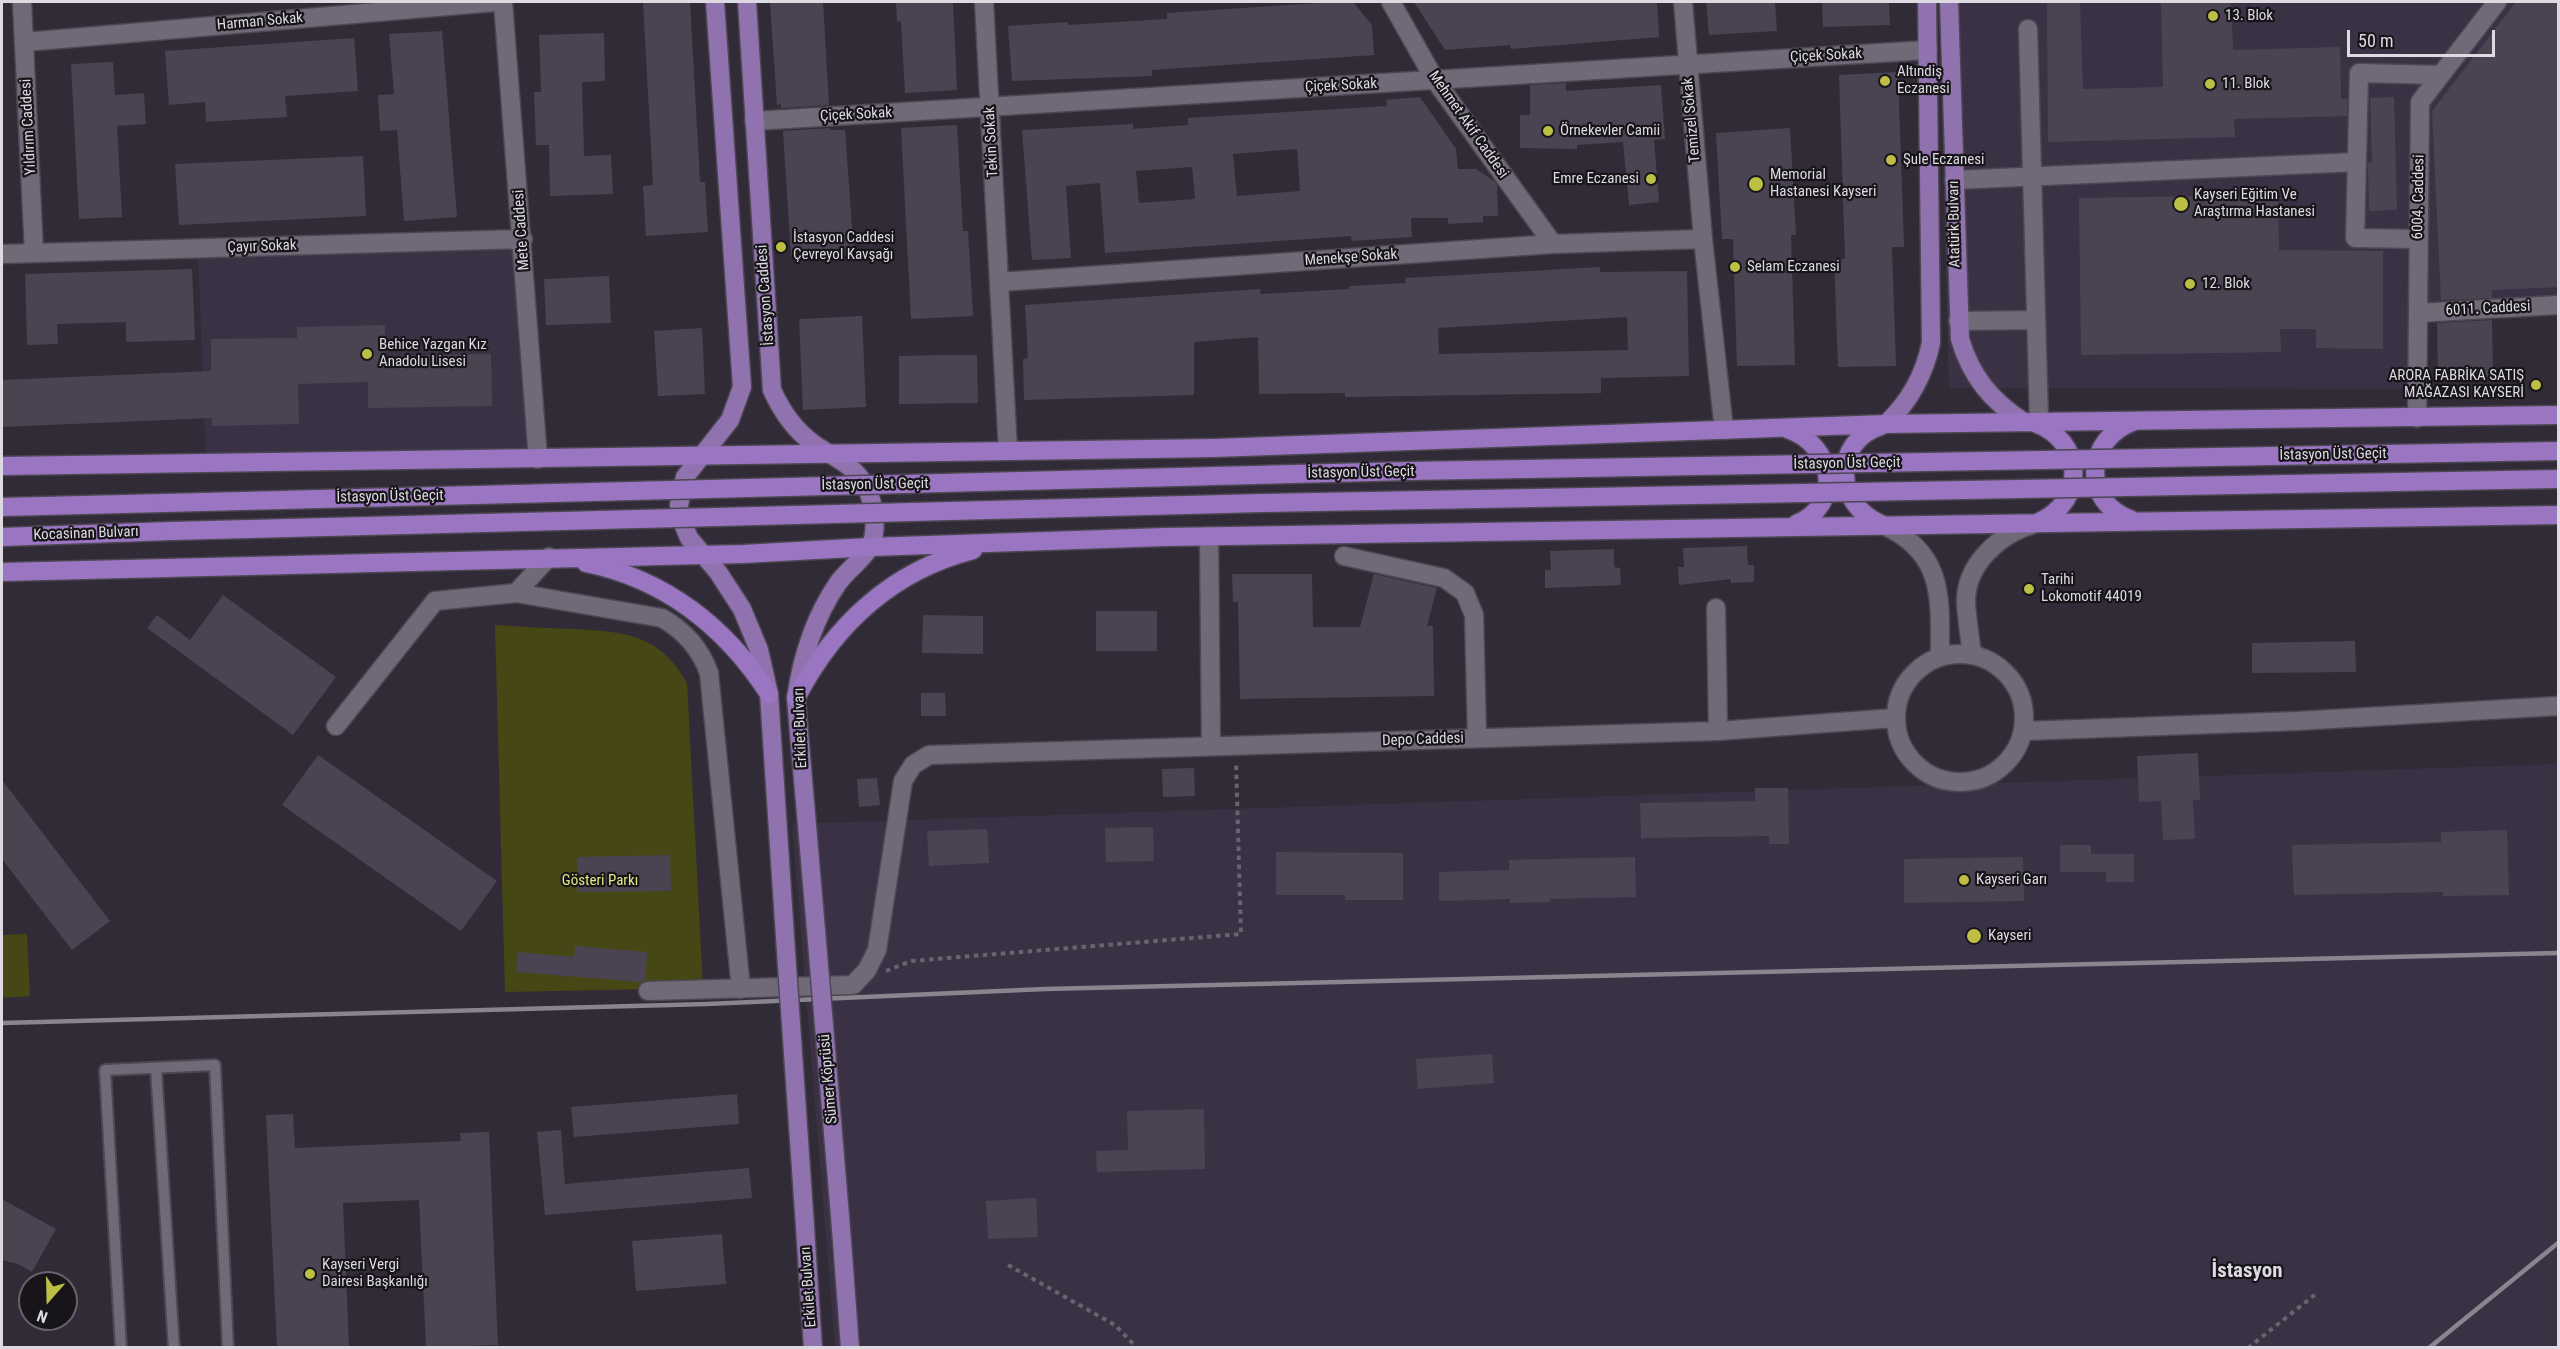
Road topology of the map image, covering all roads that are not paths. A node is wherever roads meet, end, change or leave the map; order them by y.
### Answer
1 (22, 2) edge
2 (495, 2) edge
3 (503, 2) edge
4 (715, 2) edge
5 (747, 2) edge
6 (984, 2) edge
7 (1391, 2) edge
8 (1683, 2) edge
9 (1927, 2) edge
10 (1949, 2) edge
11 (2497, 2) edge
12 (2028, 29) dead end
13 (25, 42) junction
14 (1928, 50) junction
15 (1687, 64) junction
16 (2441, 75) junction
17 (1435, 80) junction
18 (991, 107) junction
19 (754, 121) junction
20 (2356, 162) junction
21 (2032, 177) junction
22 (1954, 180) junction
23 (1703, 239) junction
24 (2419, 239) junction
25 (523, 240) junction
26 (1553, 244) junction
27 (34, 253) junction
28 (2, 254) edge
29 (999, 282) junction
30 (2559, 306) edge
31 (2418, 313) junction
32 (2036, 320) junction
33 (1958, 321) junction
34 (2559, 415) edge
35 (2417, 418) junction
36 (2139, 420) junction
37 (2032, 421) junction
38 (1886, 424) junction
39 (1776, 428) junction
40 (1724, 430) junction
41 (1008, 451) junction
42 (2559, 451) edge
43 (830, 453) junction
44 (702, 455) junction
45 (538, 459) junction
46 (2, 466) edge
47 (2559, 479) edge
48 (164, 503) joint
49 (2, 507) edge
50 (2559, 514) edge
51 (2136, 521) junction
52 (2038, 523) junction
53 (1883, 525) junction
54 (1791, 526) junction
55 (171, 531) joint
56 (1209, 536) junction
57 (2, 537) edge
58 (1014, 542) junction
59 (870, 547) junction
60 (704, 555) junction
61 (1344, 556) dead end
62 (549, 557) junction
63 (2, 572) edge
64 (516, 593) junction
65 (1716, 608) dead end
66 (1972, 654) junction
67 (1940, 657) junction
68 (769, 694) junction
69 (796, 698) junction
70 (2559, 706) edge
71 (1895, 718) junction
72 (336, 726) dead end
73 (1718, 731) junction
74 (2024, 731) junction
75 (1477, 738) junction
76 (1211, 745) junction
77 (816, 930) joint
78 (741, 989) junction
79 (648, 991) dead end
80 (156, 1068) junction
81 (121, 1347) edge
82 (174, 1347) edge
83 (228, 1347) edge
84 (813, 1347) edge
85 (850, 1347) edge

1 - 13 street, Yıldırım Caddesi
2 - 13 street, Harman Sokak
3 - 25 street, Mete Caddesi
4 - 44 main road, İstasyon Caddesi
5 - 19 main road, İstasyon Caddesi
6 - 18 street, Tekin Sokak
7 - 17 street, Mehmet Akif Caddesi
8 - 15 street, Temizel Sokak
9 - 14 main road, Atatürk Bulvarı
10 - 22 main road, Atatürk Bulvarı
11 - 16 street, 6004. Caddesi
12 - 21 street
13 - 27 street, Yıldırım Caddesi
14 - 15 street, Çiçek Sokak
14 - 38 main road, Atatürk Bulvarı
15 - 17 street, Çiçek Sokak
15 - 23 street, Temizel Sokak
16 - 20 street
16 - 24 street, 6004. Caddesi
17 - 18 street, Çiçek Sokak
17 - 26 street, Mehmet Akif Caddesi
18 - 19 street, Çiçek Sokak
18 - 29 street, Tekin Sokak
19 - 43 main road, İstasyon Caddesi
20 - 21 street
20 - 24 street
21 - 22 street
21 - 32 street
22 - 33 main road, Atatürk Bulvarı
23 - 26 street, Menekşe Sokak
23 - 40 street, Temizel Sokak
24 - 31 street, 6004. Caddesi
25 - 27 street, Çayır Sokak
25 - 45 street, Mete Caddesi
26 - 29 street, Menekşe Sokak
27 - 28 street, Çayır Sokak
29 - 41 street, Tekin Sokak
30 - 31 street, 6011. Caddesi
31 - 35 street, 6004. Caddesi
32 - 33 street
32 - 37 street
33 - 37 main road, Atatürk Bulvarı
34 - 35 highway
35 - 36 highway
36 - 37 highway
36 - 51 highway
37 - 38 highway
37 - 52 highway
38 - 39 highway
38 - 53 highway
39 - 40 highway
39 - 54 highway
40 - 41 highway
41 - 43 highway
42 - 48 highway, İstasyon Üst Geçit, bridge
43 - 44 highway
43 - 59 main road, İstasyon Caddesi
44 - 45 highway
44 - 60 main road, İstasyon Caddesi
45 - 46 highway
47 - 55 highway, İstasyon Üst Geçit, bridge
48 - 49 highway, Kocasinan Bulvarı
50 - 51 highway
51 - 52 highway
52 - 53 highway
52 - 66 street
53 - 54 highway
53 - 67 street
54 - 56 highway
55 - 57 highway, Kocasinan Bulvarı
56 - 58 highway
56 - 76 street
58 - 59 highway
58 - 69 highway
59 - 60 highway
59 - 69 main road, Erkilet Bulvarı
60 - 62 highway
60 - 68 main road, Erkilet Bulvarı
61 - 75 street
62 - 63 highway
62 - 64 street
62 - 68 highway
64 - 72 street
64 - 78 street
65 - 73 street
66 - 67 street
66 - 74 street
67 - 71 street
68 - 84 main road, Erkilet Bulvarı, bridge
69 - 77 main road, Erkilet Bulvarı
70 - 74 street
71 - 73 street, Depo Caddesi
71 - 74 street
73 - 75 street, Depo Caddesi
75 - 76 street, Depo Caddesi
76 - 78 street, Depo Caddesi
77 - 85 main road, Sümer Köprüsü, bridge
78 - 79 street, Depo Caddesi
80 - 81 lane
80 - 82 lane
80 - 83 lane

